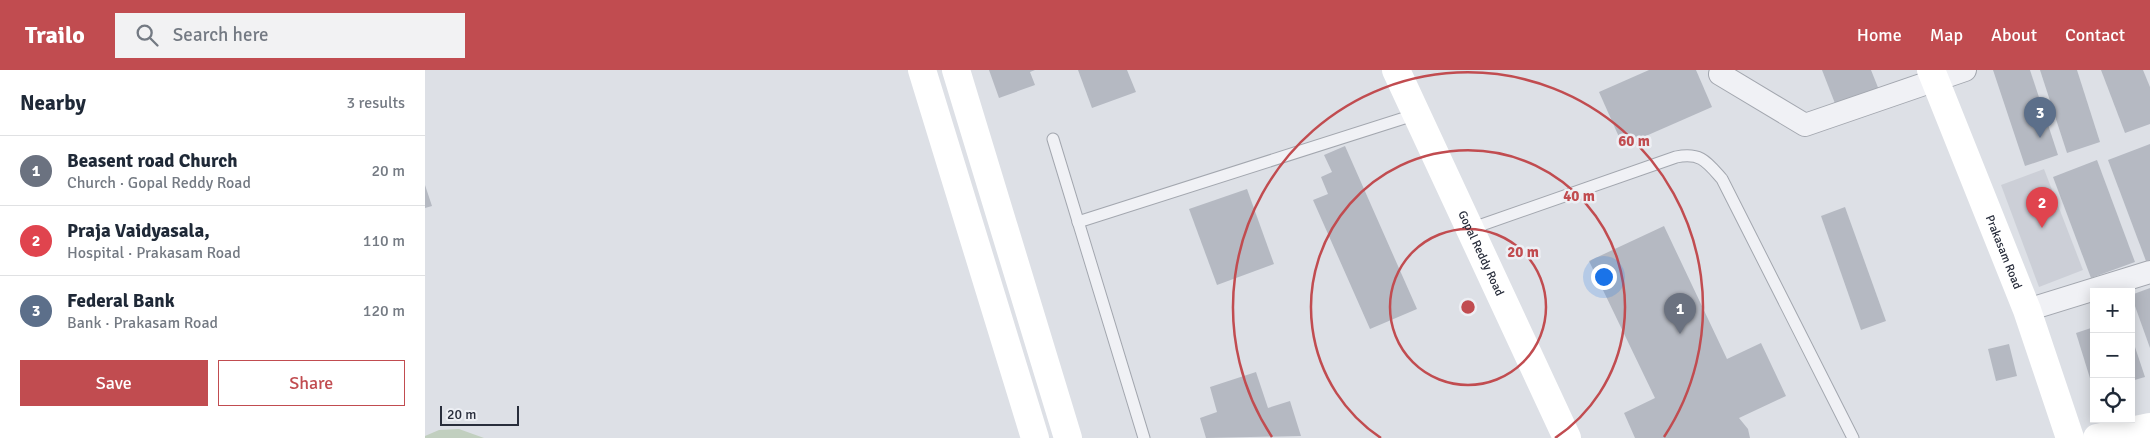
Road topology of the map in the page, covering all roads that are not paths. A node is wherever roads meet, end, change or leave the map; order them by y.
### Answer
1 (922, 70) edge
2 (956, 70) edge
3 (1396, 70) edge
4 (1965, 70) edge
5 (1719, 74) dead end
6 (1933, 76) edge
7 (1417, 114) junction
8 (1053, 138) dead end
9 (1078, 222) junction
10 (1470, 229) junction
11 (2150, 272) edge
12 (2027, 310) junction
13 (2150, 427) edge
14 (1035, 438) edge
15 (1068, 438) edge
16 (1143, 438) edge
17 (1567, 438) edge
18 (1853, 438) edge
19 (2070, 438) edge
20 (2097, 438) edge

1 - 14 street
2 - 15 street
3 - 7 street, Gopal Reddy Road
4 - 6 street
5 - 6 street
6 - 12 street, Prakasam Road
7 - 9 lane
7 - 10 street, Gopal Reddy Road
8 - 9 lane
9 - 16 lane
10 - 17 street, Gopal Reddy Road
10 - 18 lane
11 - 12 street
12 - 19 street, Prakasam Road
13 - 20 street

